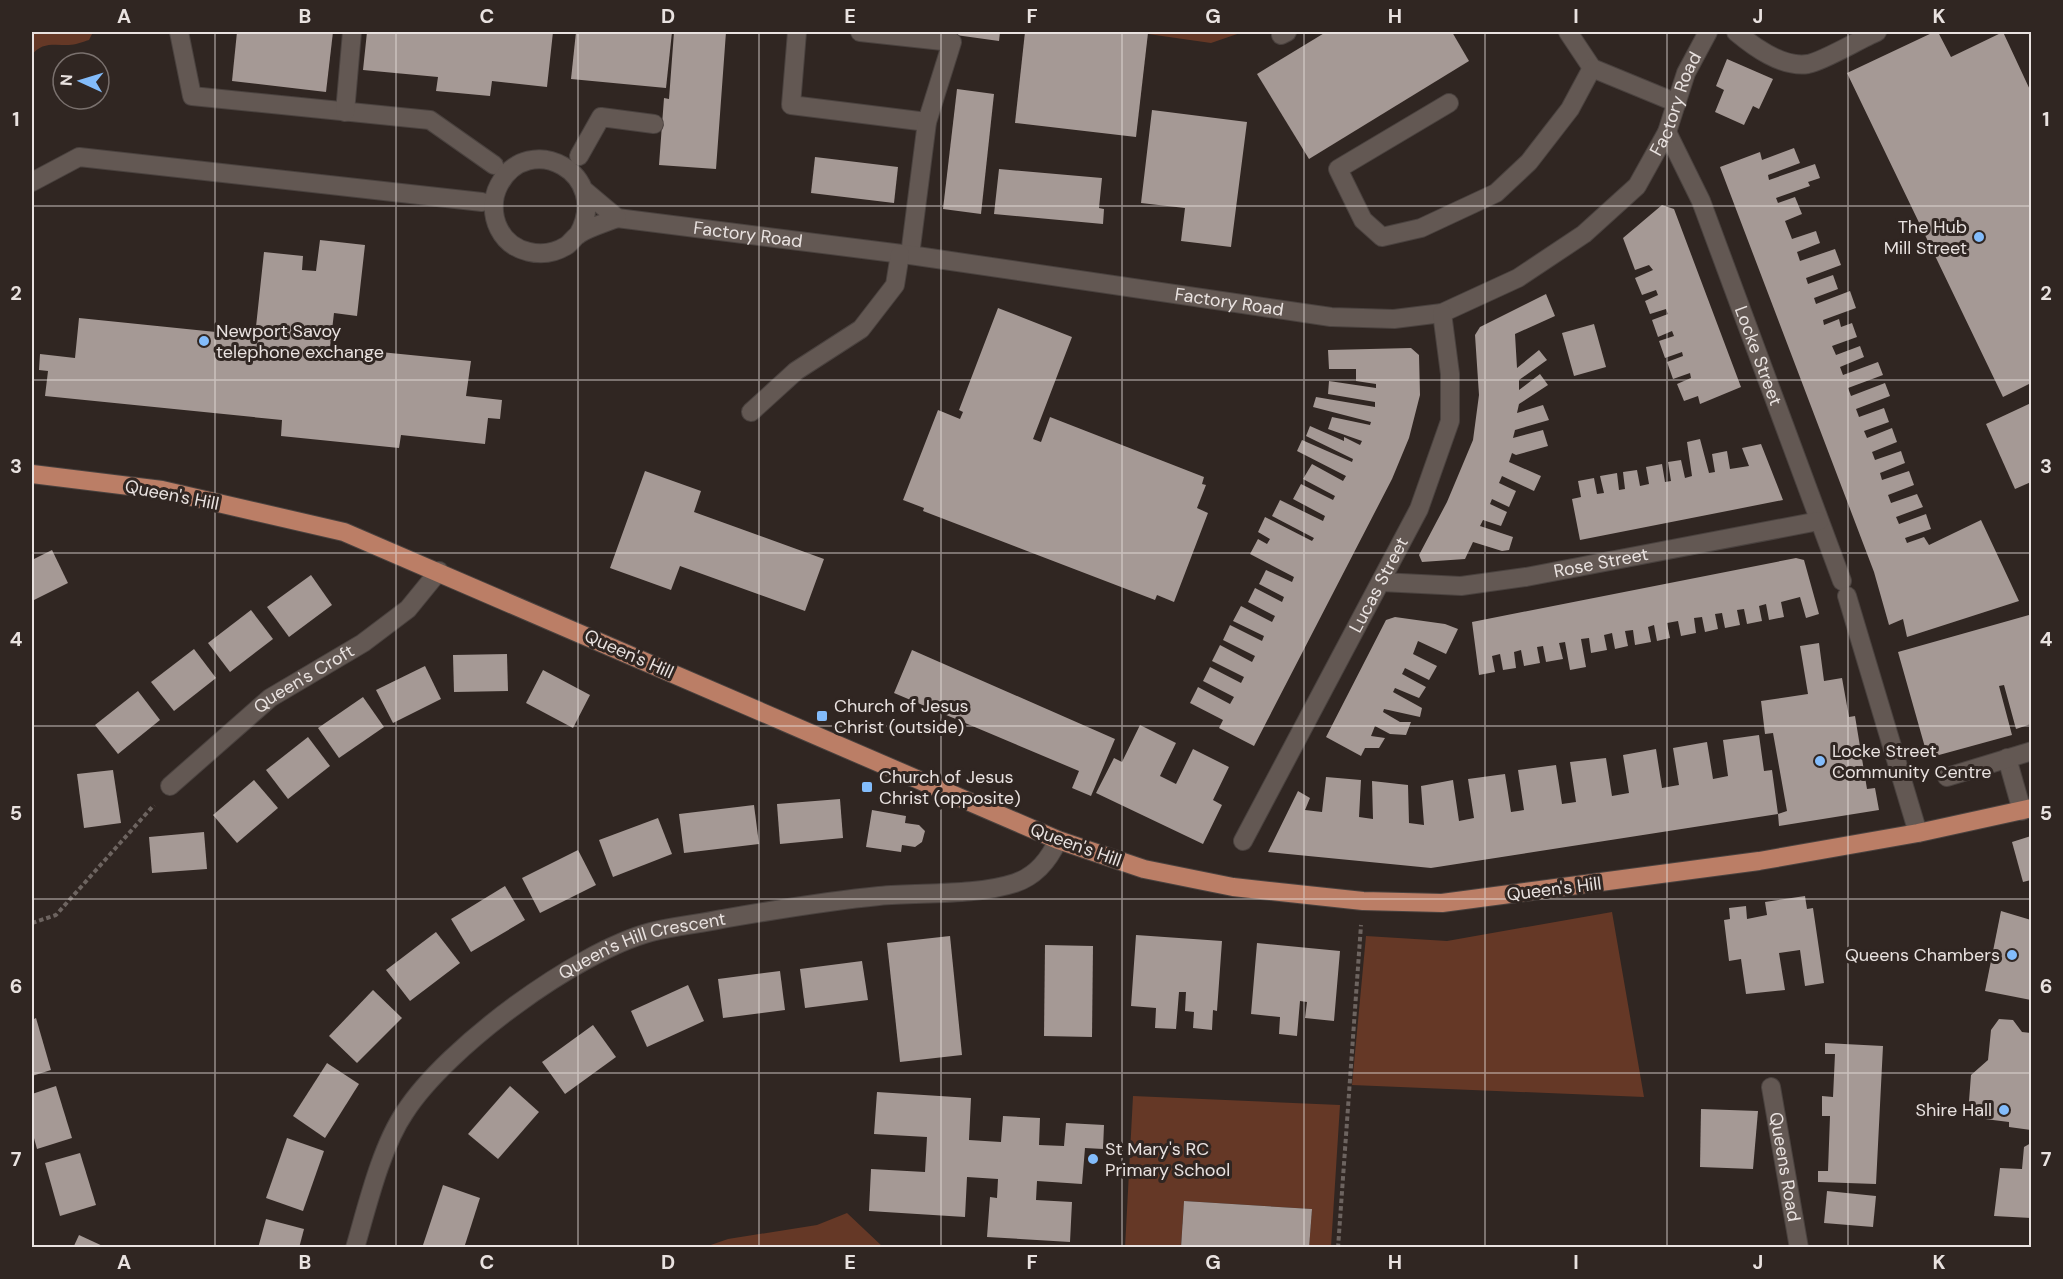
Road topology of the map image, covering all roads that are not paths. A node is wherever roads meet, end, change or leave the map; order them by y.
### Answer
1 (179, 32) edge
2 (352, 32) edge
3 (797, 32) edge
4 (860, 32) edge
5 (1568, 32) edge
6 (1708, 32) edge
7 (1736, 32) edge
8 (1877, 32) edge
9 (1593, 68) junction
10 (1449, 103) dead end
11 (1677, 103) junction
12 (345, 112) junction
13 (927, 122) junction
14 (654, 124) dead end
15 (1667, 132) junction
16 (579, 156) junction
17 (552, 161) junction
18 (521, 163) junction
19 (494, 165) junction
20 (32, 182) edge
21 (581, 184) junction
22 (499, 185) junction
23 (482, 201) junction
24 (494, 215) junction
25 (617, 218) junction
26 (578, 235) junction
27 (905, 255) junction
28 (1442, 313) junction
29 (750, 412) dead end
30 (32, 474) edge
31 (1820, 521) junction
32 (439, 571) junction
33 (1381, 582) junction
34 (2031, 751) edge
35 (2007, 758) junction
36 (1947, 777) dead end
37 (170, 786) road end
38 (2027, 809) edge
39 (1918, 833) junction
40 (1058, 840) junction
41 (1243, 841) dead end
42 (1771, 1087) dead end
43 (355, 1248) edge
44 (1799, 1248) edge

1 - 12 street
2 - 12 street
3 - 13 street
4 - 13 street
5 - 9 street
6 - 11 street, Factory Road
7 - 8 street
9 - 10 street
9 - 11 street
11 - 15 street, Factory Road
12 - 19 street
13 - 27 street
14 - 16 street
15 - 28 street, Factory Road
15 - 31 street, Locke Street
16 - 17 street
16 - 21 street
17 - 18 street
17 - 21 street
18 - 19 street
18 - 22 street
19 - 22 street
20 - 23 street
21 - 25 street
21 - 26 street
22 - 23 street
22 - 24 street
23 - 24 street
24 - 26 street
25 - 26 street
25 - 27 street, Factory Road
27 - 28 street, Factory Road
27 - 29 street
28 - 33 street, Lucas Street
30 - 32 main road, Queen's Hill
31 - 33 street, Rose Street
31 - 39 street, Locke Street
32 - 37 street, Queen's Croft
32 - 40 main road, Queen's Hill
33 - 41 street, Lucas Street
34 - 35 street
35 - 36 street
35 - 38 street
38 - 39 main road, Queen's Hill
39 - 40 main road, Queen's Hill
40 - 43 street, Queen's Hill Crescent
42 - 44 street, Queens Road

